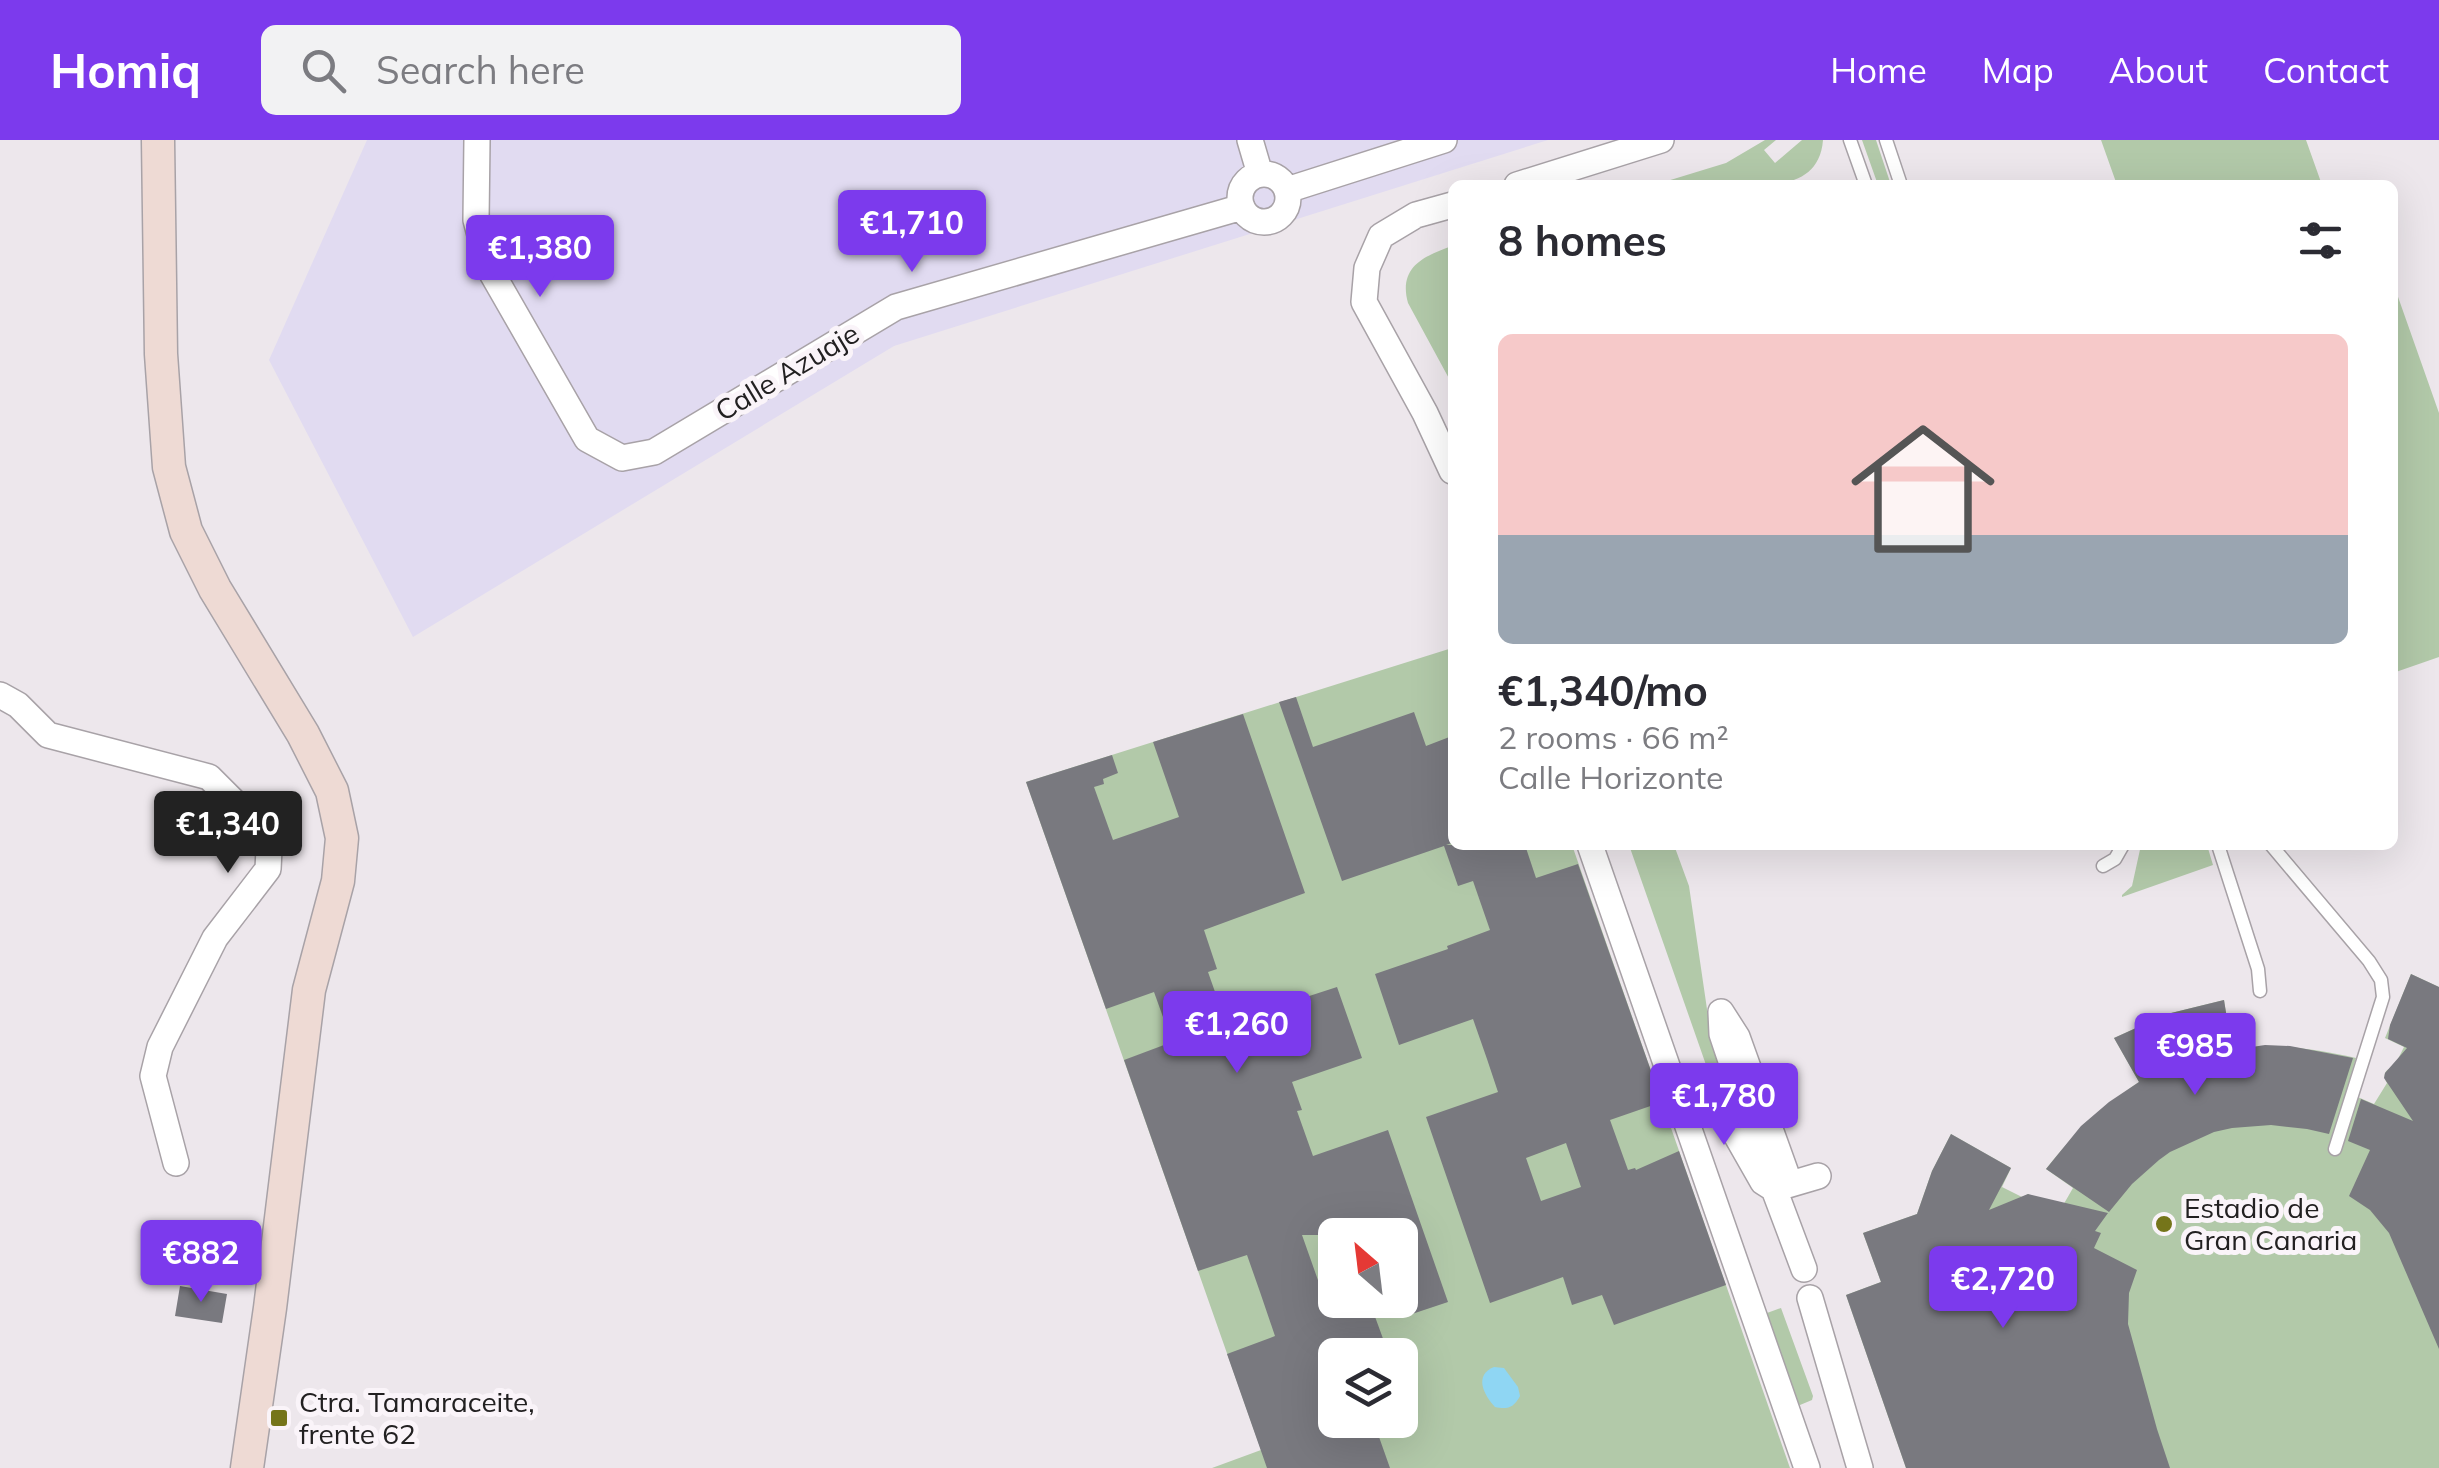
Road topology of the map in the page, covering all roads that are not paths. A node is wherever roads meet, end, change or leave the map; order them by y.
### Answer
1 (158, 140) edge
2 (477, 140) edge
3 (1250, 140) edge
4 (1444, 140) edge
5 (1660, 140) edge
6 (1850, 140) edge
7 (1886, 140) edge
8 (1260, 174) junction
9 (1533, 180) edge
10 (1864, 180) edge
11 (1900, 180) edge
12 (1288, 190) junction
13 (1242, 206) junction
14 (1448, 206) edge
15 (1448, 462) edge
16 (0, 696) edge
17 (1592, 850) edge
18 (2120, 850) edge
19 (2220, 850) edge
20 (2275, 850) edge
21 (2103, 866) dead end
22 (2260, 991) dead end
23 (1706, 1082) dead end
24 (2336, 1149) dead end
25 (176, 1163) dead end
26 (1818, 1176) dead end
27 (1781, 1184) junction
28 (1804, 1269) dead end
29 (1810, 1298) dead end
30 (247, 1468) edge
31 (1807, 1468) edge
32 (1860, 1468) edge

1 - 30 main road
2 - 13 street, Calle Azuaje
3 - 8 street
4 - 12 street
5 - 9 street
6 - 10 lane
7 - 11 lane
8 - 12 street
8 - 13 street
12 - 13 street
14 - 15 street
16 - 25 street
17 - 31 street
18 - 21 lane
19 - 22 lane
20 - 24 lane
23 - 27 street
26 - 27 street
27 - 27 street
27 - 28 street
29 - 32 street

